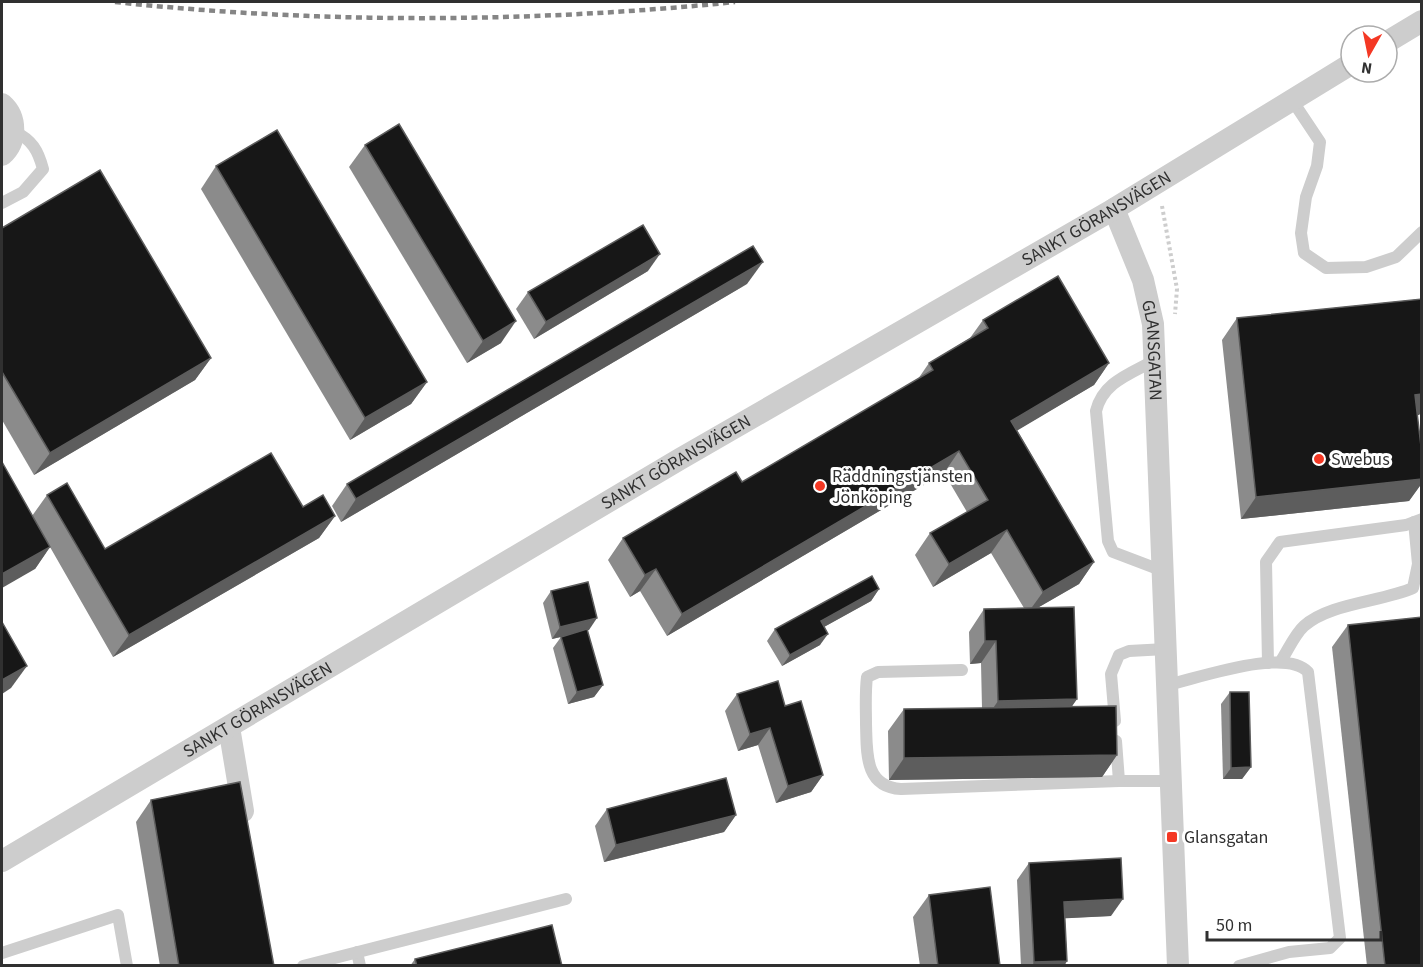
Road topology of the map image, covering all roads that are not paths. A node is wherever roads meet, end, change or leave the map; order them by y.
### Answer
1 (1422, 21) edge
2 (1399, 35) edge
3 (1339, 71) edge
4 (1292, 100) junction
5 (2, 104) edge
6 (14, 131) junction
7 (2, 155) edge
8 (2, 203) edge
9 (1114, 208) junction
10 (1422, 232) edge
11 (1155, 360) junction
12 (1418, 520) edge
13 (1163, 572) junction
14 (1166, 650) junction
15 (1275, 662) junction
16 (962, 670) dead end
17 (1167, 685) junction
18 (229, 727) junction
19 (1119, 780) junction
20 (1171, 781) junction
21 (247, 829) edge
22 (2, 861) edge
23 (566, 900) dead end
24 (357, 952) junction
25 (2, 953) edge
26 (127, 966) edge
27 (303, 966) edge
28 (360, 966) edge
29 (1178, 966) edge
30 (1239, 966) edge

1 - 2 street
3 - 4 street, SANKT GÖRANSVÄGEN
4 - 9 street, SANKT GÖRANSVÄGEN
4 - 10 lane
5 - 6 street
6 - 7 street
6 - 8 lane
9 - 11 street, GLANSGATAN
9 - 18 street, SANKT GÖRANSVÄGEN
11 - 13 street, GLANSGATAN
11 - 13 lane
12 - 15 lane
12 - 15 lane
13 - 14 street, GLANSGATAN
14 - 17 street, GLANSGATAN
14 - 19 lane
15 - 17 lane
15 - 30 lane
16 - 19 lane
17 - 20 street, GLANSGATAN
18 - 21 street
18 - 22 street, SANKT GÖRANSVÄGEN
19 - 20 lane
20 - 29 street, GLANSGATAN
23 - 24 lane
24 - 27 lane
24 - 28 lane
25 - 26 lane

